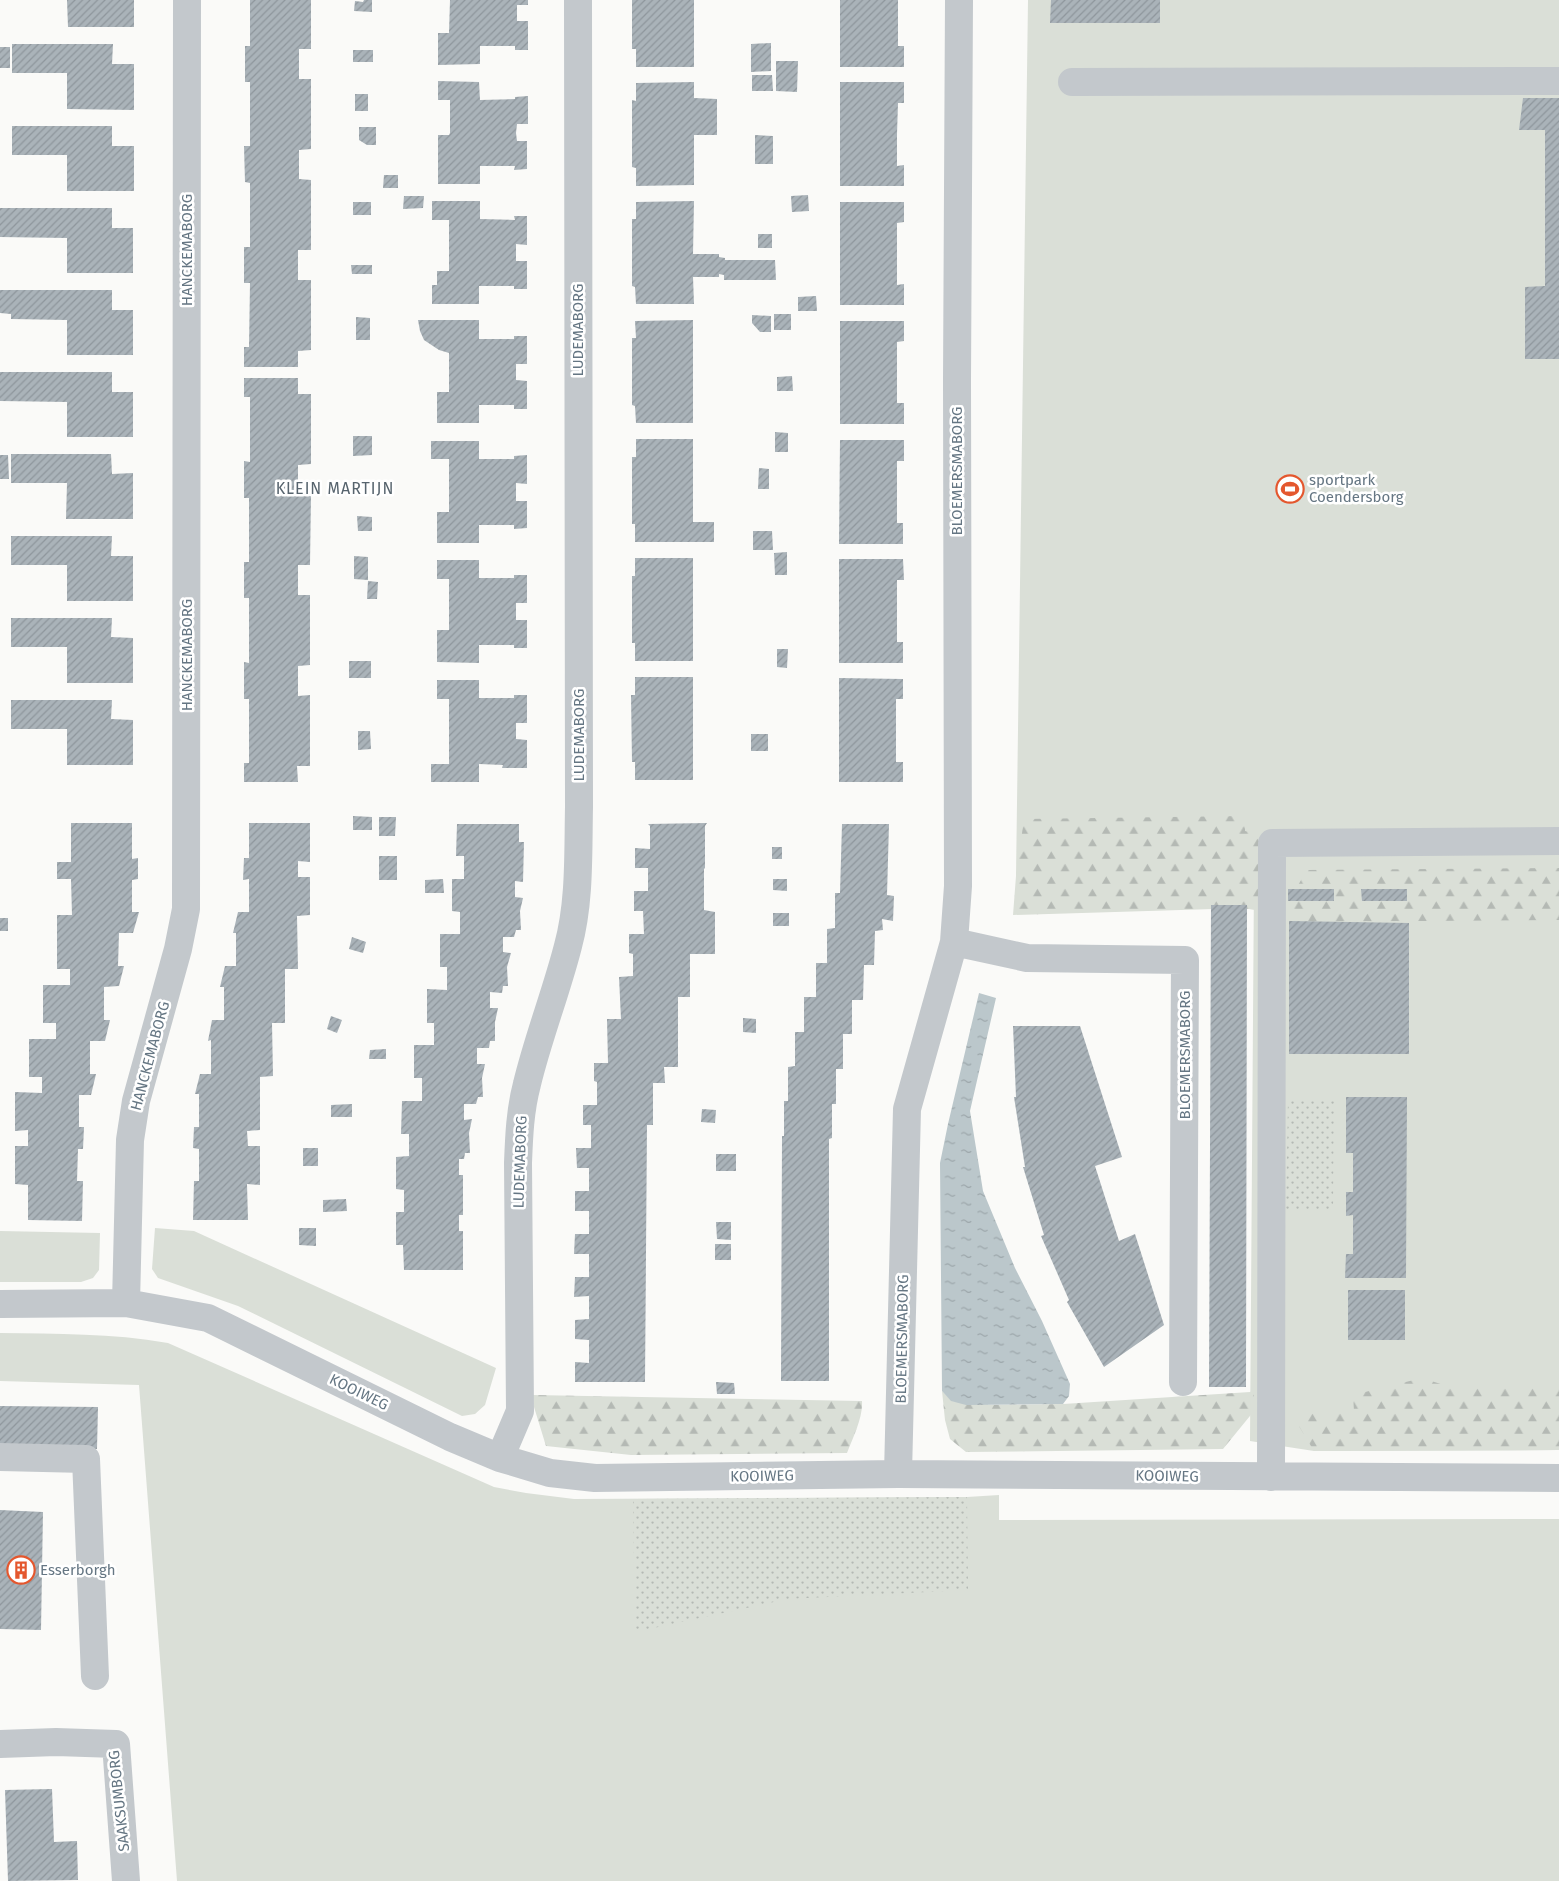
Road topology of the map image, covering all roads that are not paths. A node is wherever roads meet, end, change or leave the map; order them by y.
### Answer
1 (187, 0) edge
2 (578, 0) edge
3 (959, 0) edge
4 (1559, 81) edge
5 (1072, 82) dead end
6 (1559, 842) edge
7 (954, 942) junction
8 (126, 1303) junction
9 (0, 1304) edge
10 (1183, 1382) dead end
11 (0, 1457) edge
12 (500, 1458) junction
13 (898, 1474) junction
14 (1271, 1477) junction
15 (1559, 1478) edge
16 (95, 1676) dead end
17 (0, 1744) edge
18 (126, 1881) edge

1 - 8 street, HANCKEMABORG
2 - 12 street, LUDEMABORG
3 - 7 street, BLOEMERSMABORG
4 - 5 street
6 - 14 street
7 - 10 street, BLOEMERSMABORG
7 - 13 street, BLOEMERSMABORG
8 - 9 street, KOOIWEG
8 - 12 street, KOOIWEG
11 - 16 street
12 - 13 street, KOOIWEG
13 - 14 street, KOOIWEG
14 - 15 street, KOOIWEG
17 - 18 street, SAAKSUMBORG

